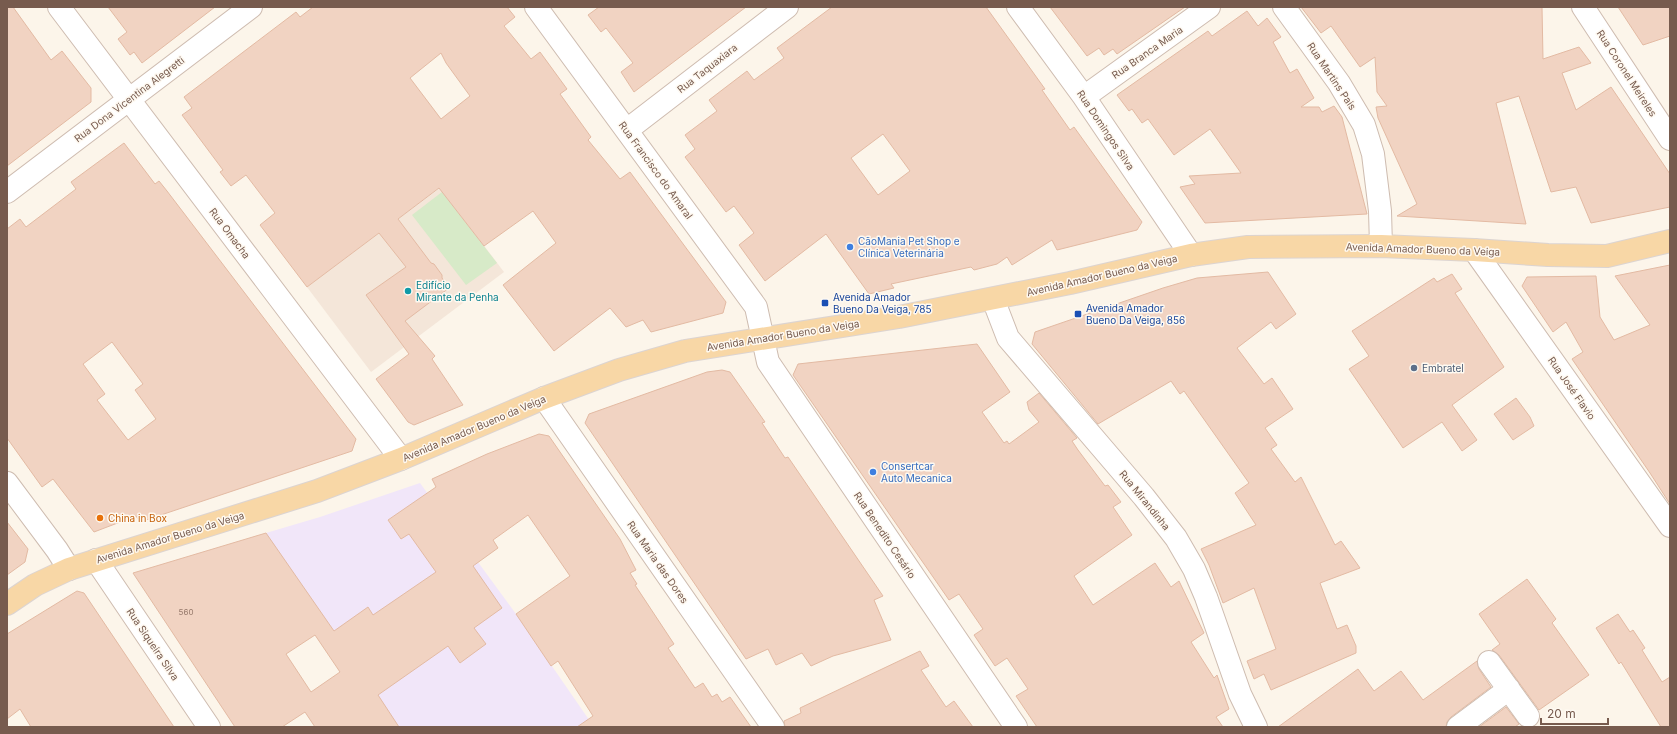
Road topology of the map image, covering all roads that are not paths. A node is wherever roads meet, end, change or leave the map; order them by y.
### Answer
1 (59, 7) edge
2 (251, 7) edge
3 (536, 7) edge
4 (787, 7) edge
5 (1018, 7) edge
6 (1209, 7) edge
7 (1284, 7) edge
8 (1583, 7) edge
9 (1084, 97) junction
10 (128, 99) junction
11 (627, 130) junction
12 (1670, 139) edge
13 (7, 192) edge
14 (1670, 241) edge
15 (1381, 246) junction
16 (1474, 250) junction
17 (1191, 255) junction
18 (993, 299) junction
19 (763, 339) junction
20 (544, 398) junction
21 (401, 459) junction
22 (7, 483) edge
23 (1670, 526) edge
24 (96, 560) junction
25 (68, 569) junction
26 (7, 604) edge
27 (1489, 662) dead end
28 (1509, 690) junction
29 (1528, 716) dead end
30 (209, 727) edge
31 (772, 727) edge
32 (1016, 727) edge
33 (1256, 727) edge
34 (1458, 727) edge

1 - 10 street, Rua Omacha
2 - 10 street, Rua Dona Vicentina Alegretti
3 - 11 street, Rua Francisco do Amaral
4 - 11 street, Rua Taquaxiara
5 - 9 street, Rua Domingos Silva
6 - 9 street, Rua Branca Maria
7 - 15 street, Rua Martins Pais
8 - 12 street, Rua Coronel Meireles
9 - 17 street, Rua Domingos Silva
10 - 13 street, Rua Dona Vicentina Alegretti
10 - 21 street, Rua Omacha
11 - 19 street, Rua Francisco do Amaral
14 - 16 main road, Avenida Amador Bueno da Veiga
15 - 16 main road, Avenida Amador Bueno da Veiga
15 - 17 main road, Avenida Amador Bueno da Veiga
16 - 23 street, Rua José Flavio
17 - 18 main road, Avenida Amador Bueno da Veiga
18 - 19 main road, Avenida Amador Bueno da Veiga
18 - 33 street, Rua Mirandinha
19 - 20 main road, Avenida Amador Bueno da Veiga
19 - 32 street, Rua Benedito Cesário
20 - 21 main road, Avenida Amador Bueno da Veiga
20 - 31 street, Rua Maria das Dores
21 - 24 main road, Avenida Amador Bueno da Veiga
22 - 25 street
24 - 25 main road, Avenida Amador Bueno da Veiga
24 - 30 street, Rua Siqueira Silva
25 - 26 main road, Avenida Amador Bueno da Veiga
27 - 28 street
28 - 29 street
28 - 34 street

